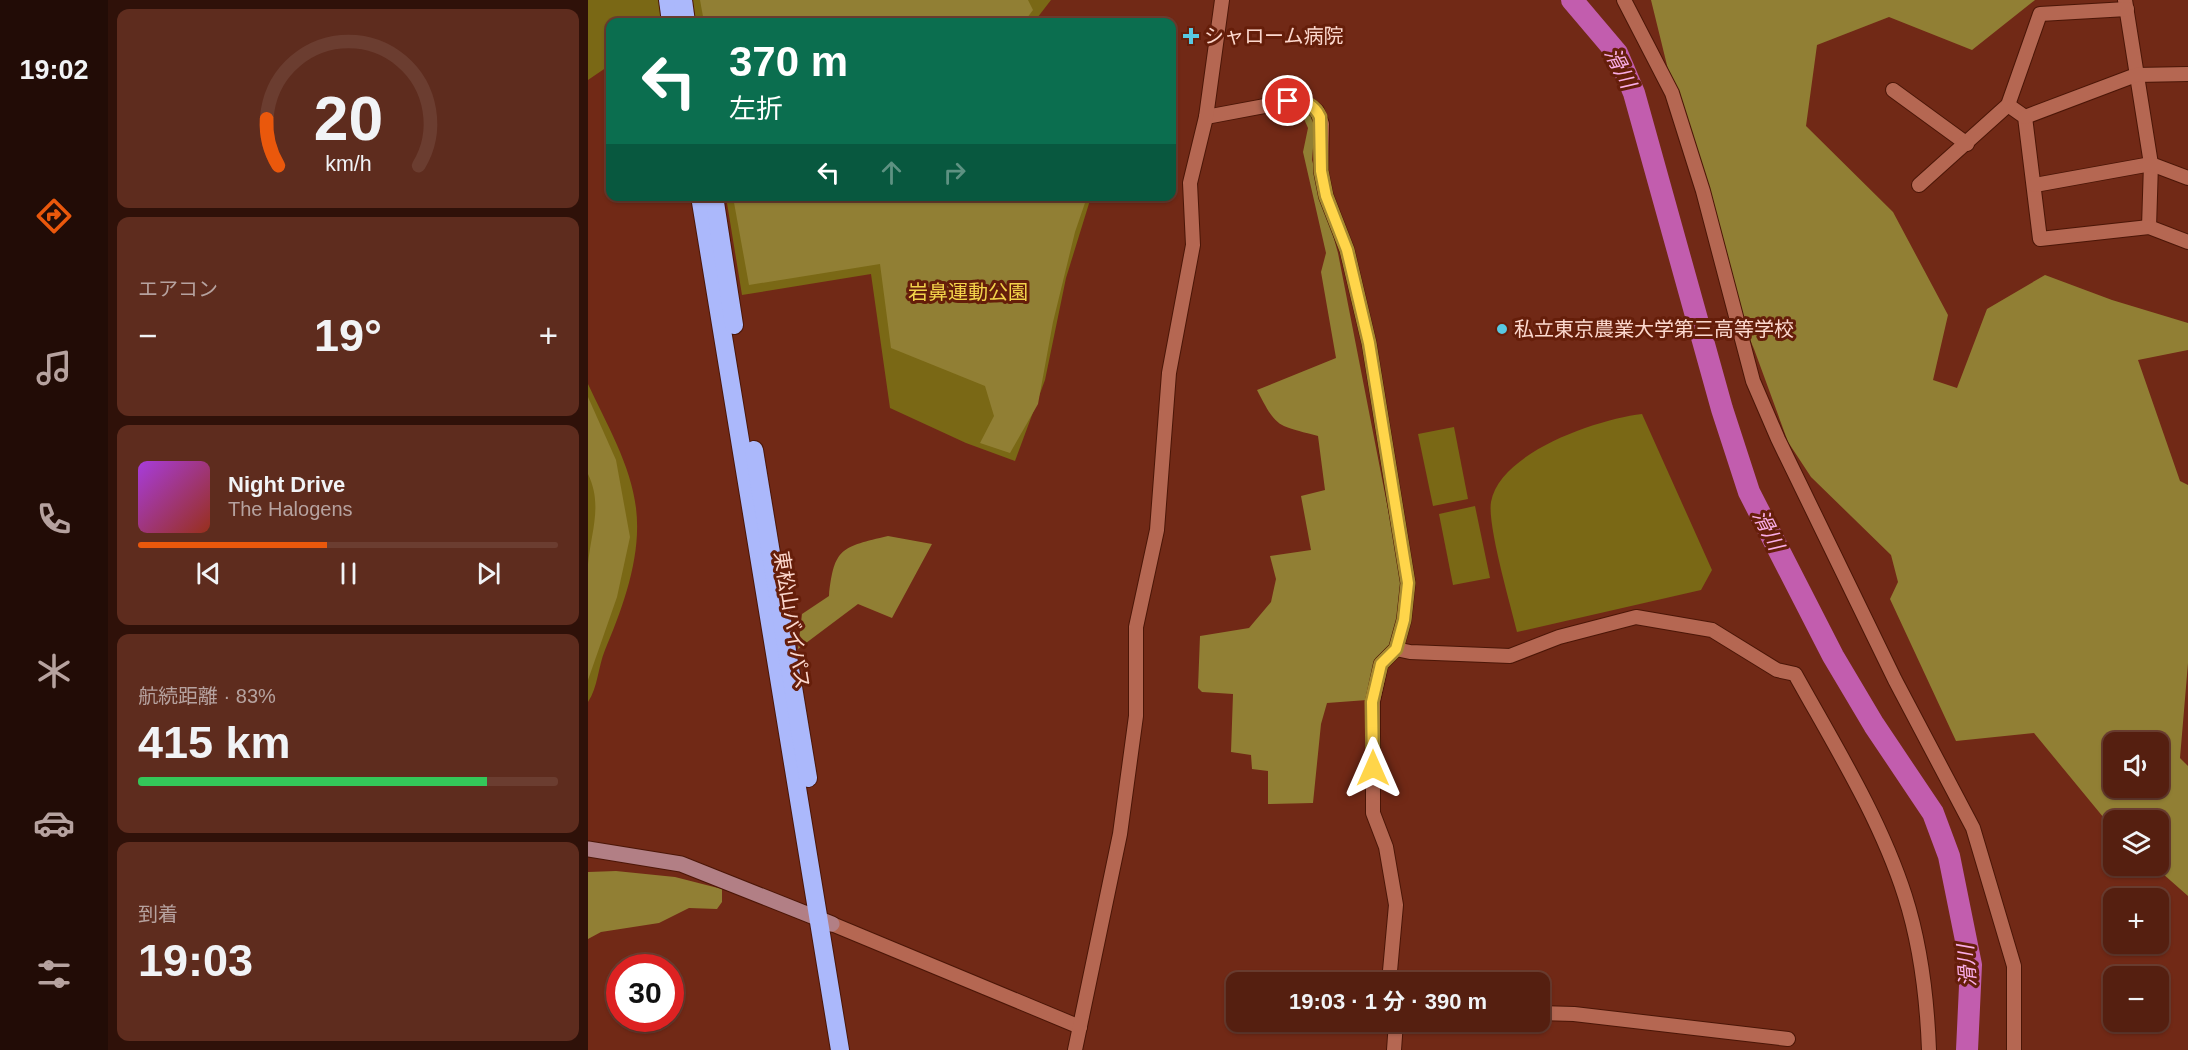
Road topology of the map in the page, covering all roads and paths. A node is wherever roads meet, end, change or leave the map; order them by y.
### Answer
1 (668, 0) edge
2 (683, 0) edge
3 (1222, 0) edge
4 (1624, 0) edge
5 (2126, 5) edge
6 (670, 18) edge
7 (685, 18) edge
8 (2188, 74) edge
9 (2136, 75) junction
10 (1893, 90) dead end
11 (2008, 105) junction
12 (1206, 117) junction
13 (2025, 117) junction
14 (1967, 144) junction
15 (2151, 164) junction
16 (2188, 178) edge
17 (2035, 184) junction
18 (1919, 185) dead end
19 (701, 201) edge
20 (715, 201) edge
21 (2149, 227) junction
22 (2188, 242) edge
23 (1396, 649) junction
24 (588, 849) edge
25 (825, 921) junction
26 (1389, 972) edge
27 (1550, 1013) edge
28 (1080, 1027) junction
29 (1395, 1032) edge
30 (1788, 1039) dead end
31 (840, 1050) edge
32 (852, 1050) edge
33 (1074, 1050) edge
34 (1394, 1050) edge
35 (1929, 1050) edge
36 (2014, 1050) edge

1 - 6 highway
2 - 7 highway
3 - 12 street
4 - 36 street
5 - 9 street
5 - 11 street
8 - 9 street
9 - 13 street
9 - 15 street
10 - 14 street
11 - 13 street
11 - 14 street
12 - 23 street
12 - 28 street
13 - 17 street
14 - 18 street
15 - 16 street
15 - 17 street
15 - 21 street
17 - 21 street
19 - 25 highway, 東松山バイパス
20 - 25 highway, 東松山バイパス
21 - 22 street
23 - 26 street
23 - 35 street
24 - 25 street
25 - 28 street
25 - 31 highway, 東松山バイパス
25 - 32 highway, 東松山バイパス
27 - 30 street
28 - 33 street
29 - 34 street

